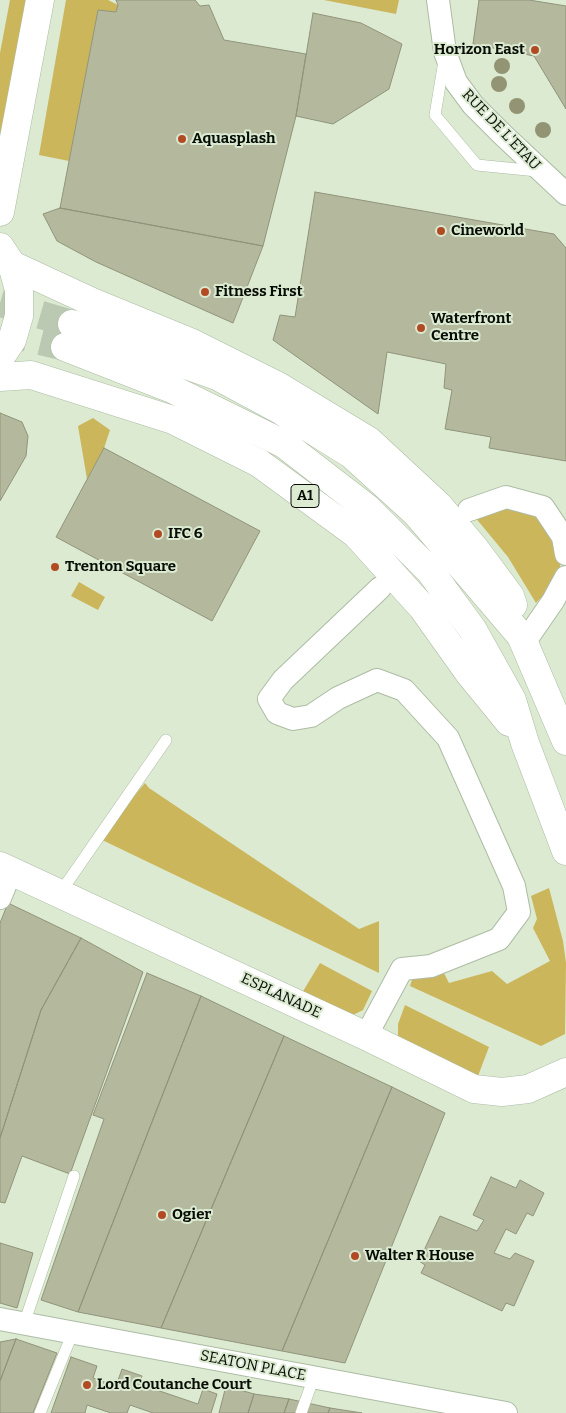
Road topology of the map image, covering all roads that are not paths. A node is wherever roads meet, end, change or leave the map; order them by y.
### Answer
1 (40, 0) edge
2 (438, 0) edge
3 (446, 52) junction
4 (540, 171) junction
5 (566, 194) edge
6 (0, 212) edge
7 (6, 256) edge
8 (0, 358) edge
9 (0, 377) edge
10 (469, 510) dead end
11 (566, 554) edge
12 (566, 578) edge
13 (380, 588) dead end
14 (522, 639) junction
15 (166, 740) dead end
16 (566, 741) edge
17 (525, 743) junction
18 (566, 851) edge
19 (6, 868) edge
20 (60, 893) junction
21 (0, 898) edge
22 (366, 1036) junction
23 (566, 1072) edge
24 (74, 1176) dead end
25 (0, 1319) edge
26 (24, 1324) junction
27 (72, 1332) junction
28 (314, 1377) junction
29 (40, 1413) edge
30 (301, 1413) edge
31 (506, 1413) edge

1 - 6 main road
2 - 3 street, RUE DE L'ETAU
3 - 4 street, RUE DE L'ETAU
3 - 4 lane
4 - 5 street, RUE DE L'ETAU
7 - 8 main road, A1
7 - 14 main road, A1
9 - 17 main road, A1
10 - 11 street
12 - 14 street
13 - 22 street
14 - 16 main road, A1
14 - 17 main road, A1
15 - 20 lane
17 - 18 main road, A1
19 - 20 main road, ESPLANADE
19 - 21 street
20 - 22 main road, ESPLANADE
22 - 23 main road, ESPLANADE
24 - 26 lane
25 - 26 street, SEATON PLACE
26 - 27 street, SEATON PLACE
27 - 28 street, SEATON PLACE
27 - 29 lane
28 - 30 lane
28 - 31 street, SEATON PLACE

